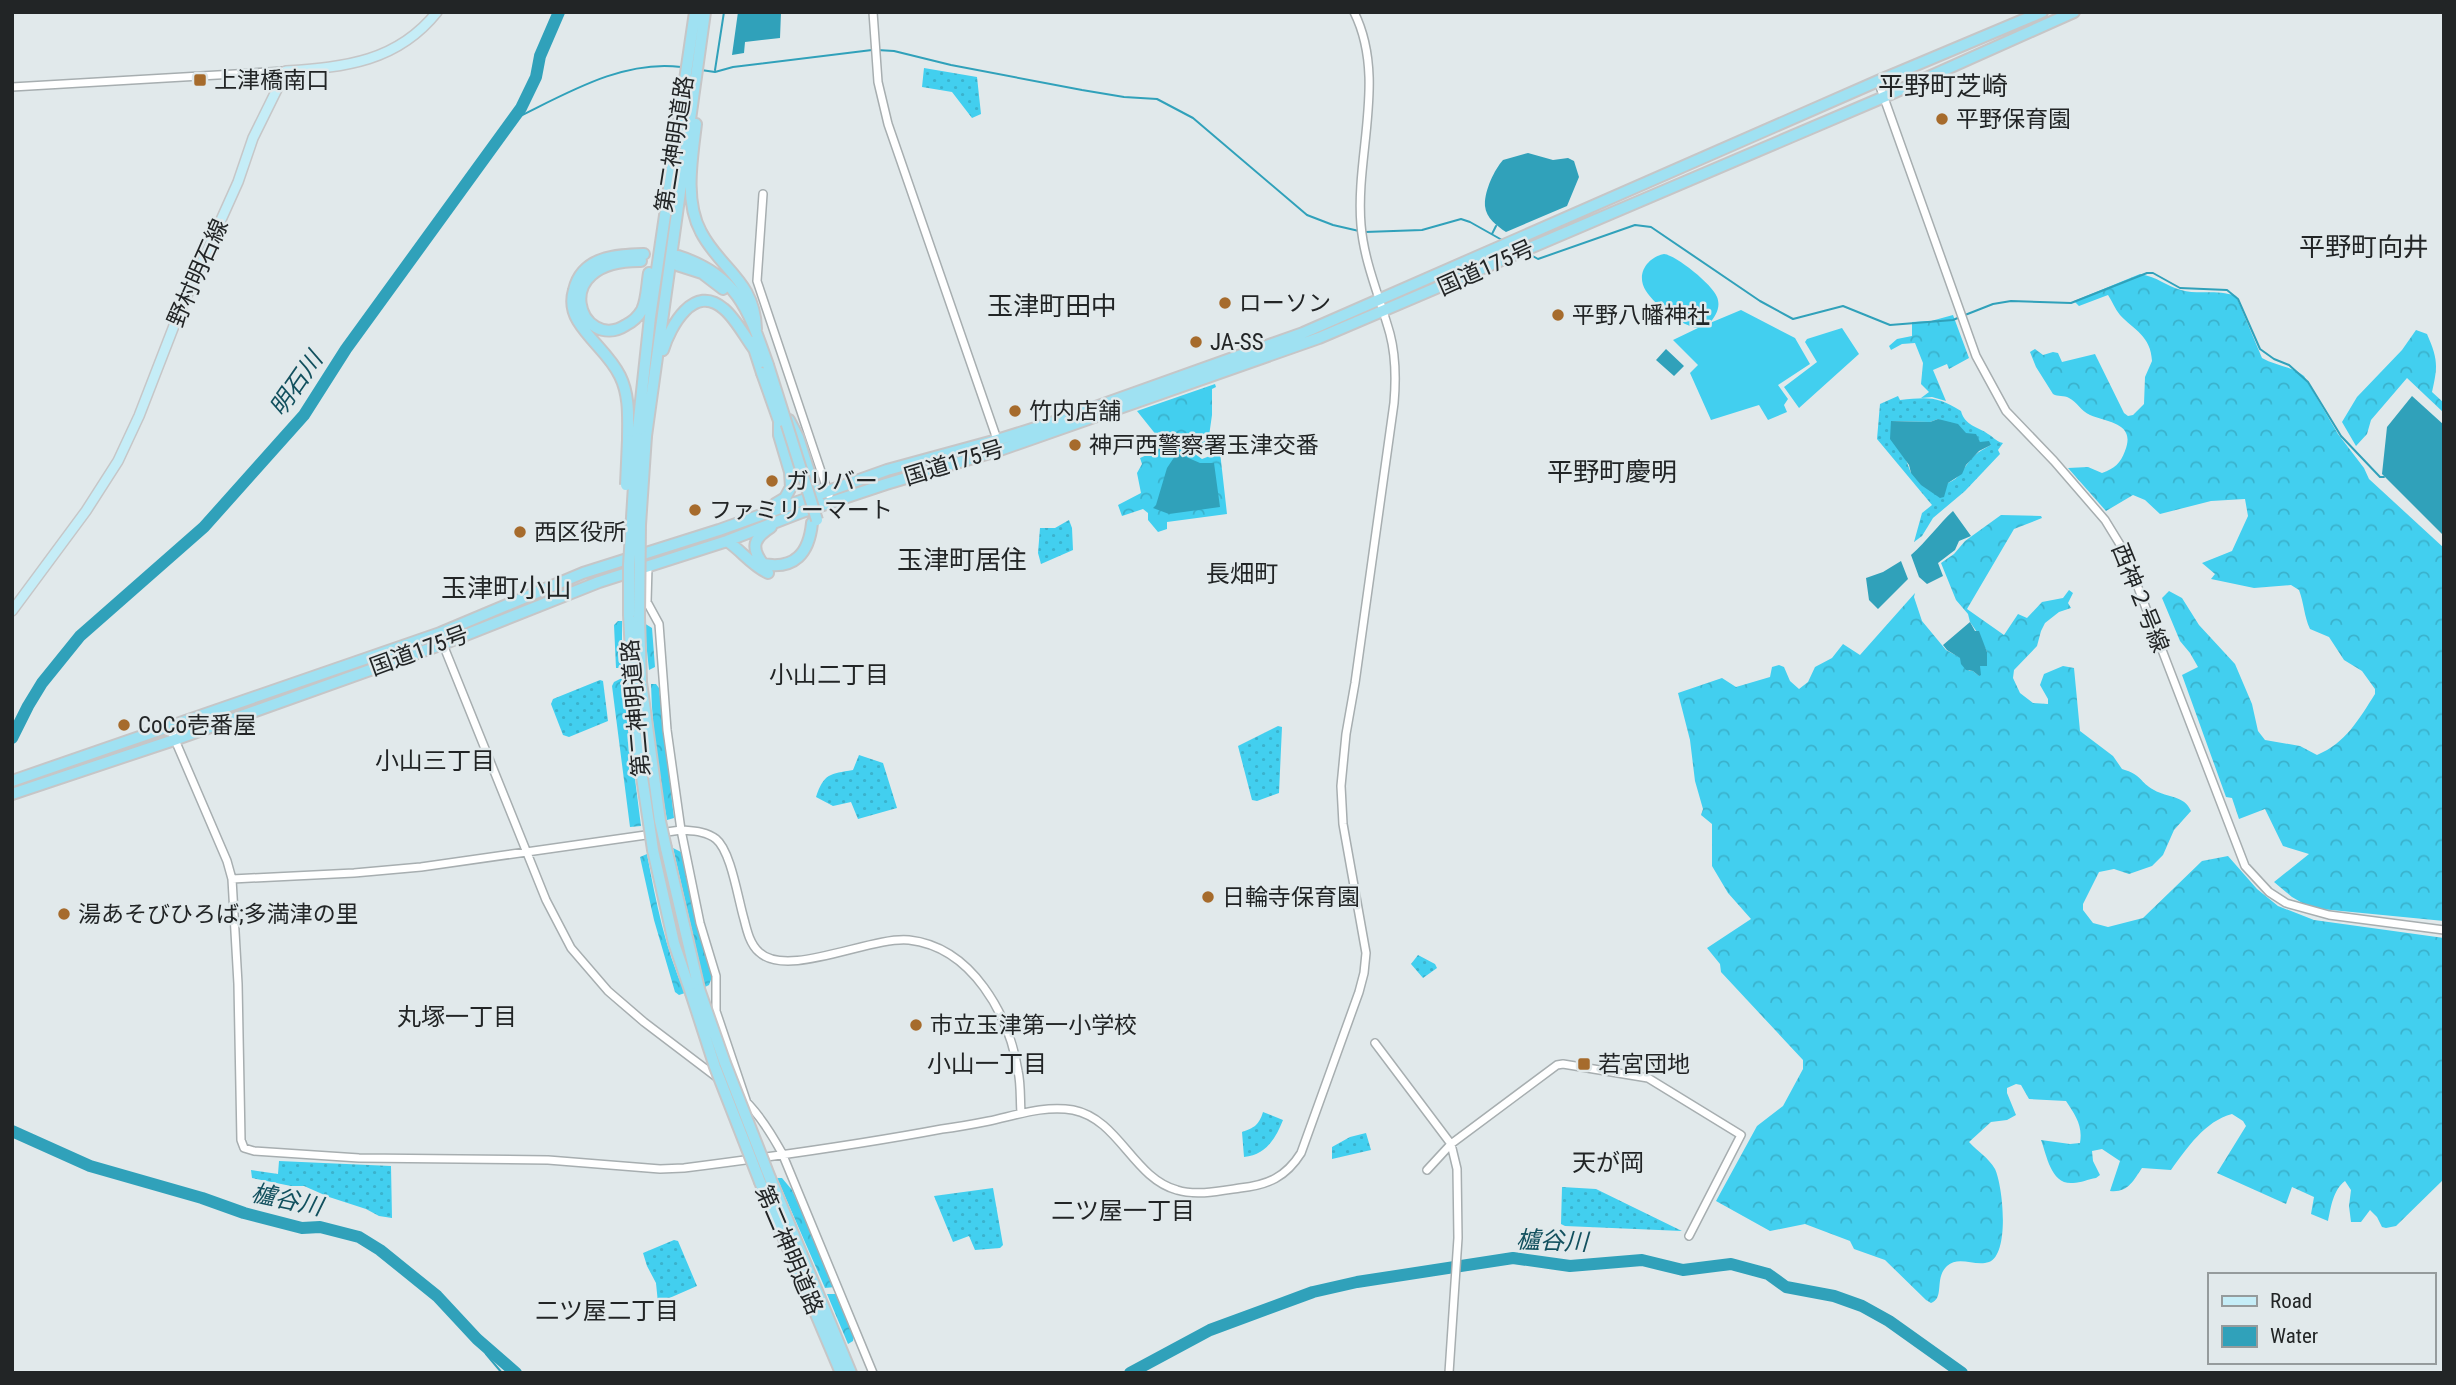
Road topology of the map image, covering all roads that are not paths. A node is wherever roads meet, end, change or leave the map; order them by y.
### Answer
1 (437, 12) edge
2 (695, 12) edge
3 (705, 12) edge
4 (873, 12) edge
5 (1354, 12) edge
6 (2042, 12) edge
7 (2074, 12) edge
8 (698, 28) junction
9 (286, 71) junction
10 (1878, 81) junction
11 (12, 87) edge
12 (691, 90) junction
13 (1884, 97) junction
14 (763, 194) dead end
15 (663, 225) junction
16 (1379, 300) junction
17 (1383, 312) junction
18 (756, 329) junction
19 (754, 349) junction
20 (656, 364) junction
21 (765, 369) junction
22 (780, 413) junction
23 (637, 438) junction
24 (999, 445) junction
25 (824, 498) junction
26 (802, 512) junction
27 (762, 514) junction
28 (815, 522) junction
29 (727, 541) junction
30 (648, 552) junction
31 (648, 566) junction
32 (12, 611) edge
33 (634, 616) junction
34 (441, 638) junction
35 (169, 726) junction
36 (174, 740) junction
37 (12, 781) edge
38 (12, 794) edge
39 (654, 822) junction
40 (681, 830) junction
41 (528, 852) junction
42 (232, 879) junction
43 (2444, 930) edge
44 (695, 991) junction
45 (1375, 1043) dead end
46 (746, 1101) junction
47 (1021, 1113) junction
48 (1451, 1144) junction
49 (782, 1153) junction
50 (1426, 1170) dead end
51 (1689, 1236) dead end
52 (837, 1348) junction
53 (841, 1373) edge
54 (851, 1373) edge
55 (873, 1373) edge
56 (1449, 1373) edge

1 - 9 main road
2 - 8 highway, 第二神明道路
3 - 8 highway, 第二神明道路
4 - 24 street
5 - 16 street
6 - 10 highway, 国道175号
7 - 13 highway, 国道175号
8 - 12 highway, 第二神明道路
8 - 12 highway, 第二神明道路
9 - 11 street
9 - 32 main road, 野村明石線
10 - 13 street, 西神２号線
10 - 16 highway, 国道175号
12 - 15 highway, 第二神明道路
12 - 18 highway
12 - 20 highway, 第二神明道路
13 - 17 highway, 国道175号
13 - 43 street, 西神２号線
14 - 25 street
15 - 23 highway, 第二神明道路
15 - 23 highway
16 - 17 street
16 - 24 highway, 国道175号
17 - 24 highway, 国道175号
17 - 47 street
18 - 19 highway
18 - 21 highway
19 - 20 highway
19 - 21 highway
20 - 23 highway, 第二神明道路
21 - 22 highway, bridge
22 - 25 highway, bridge
22 - 27 highway
22 - 28 highway
23 - 33 highway, 第二神明道路, bridge
23 - 33 highway, 第二神明道路, bridge
24 - 25 highway, 国道175号
25 - 26 highway, 国道175号
25 - 27 highway, 国道175号
26 - 28 highway
26 - 29 highway, 国道175号
27 - 30 highway, 国道175号
28 - 29 highway
29 - 31 highway, 国道175号
30 - 31 street
30 - 34 highway, 国道175号
31 - 34 highway, 国道175号
31 - 40 street
33 - 39 highway, 第二神明道路
34 - 35 highway, 国道175号
34 - 36 highway, 国道175号
34 - 41 street
35 - 36 street
35 - 37 highway, 国道175号
36 - 38 highway, 国道175号
36 - 42 street
39 - 44 highway, 第二神明道路, bridge
39 - 44 highway, 第二神明道路, bridge
40 - 41 street
40 - 46 street
40 - 47 street
41 - 42 street
41 - 46 street
42 - 49 street
44 - 52 highway, 第二神明道路, bridge
45 - 48 street
46 - 49 street
47 - 49 street
48 - 50 street
48 - 51 street
48 - 56 street
49 - 55 street
52 - 53 highway, 第二神明道路
52 - 54 highway, 第二神明道路

